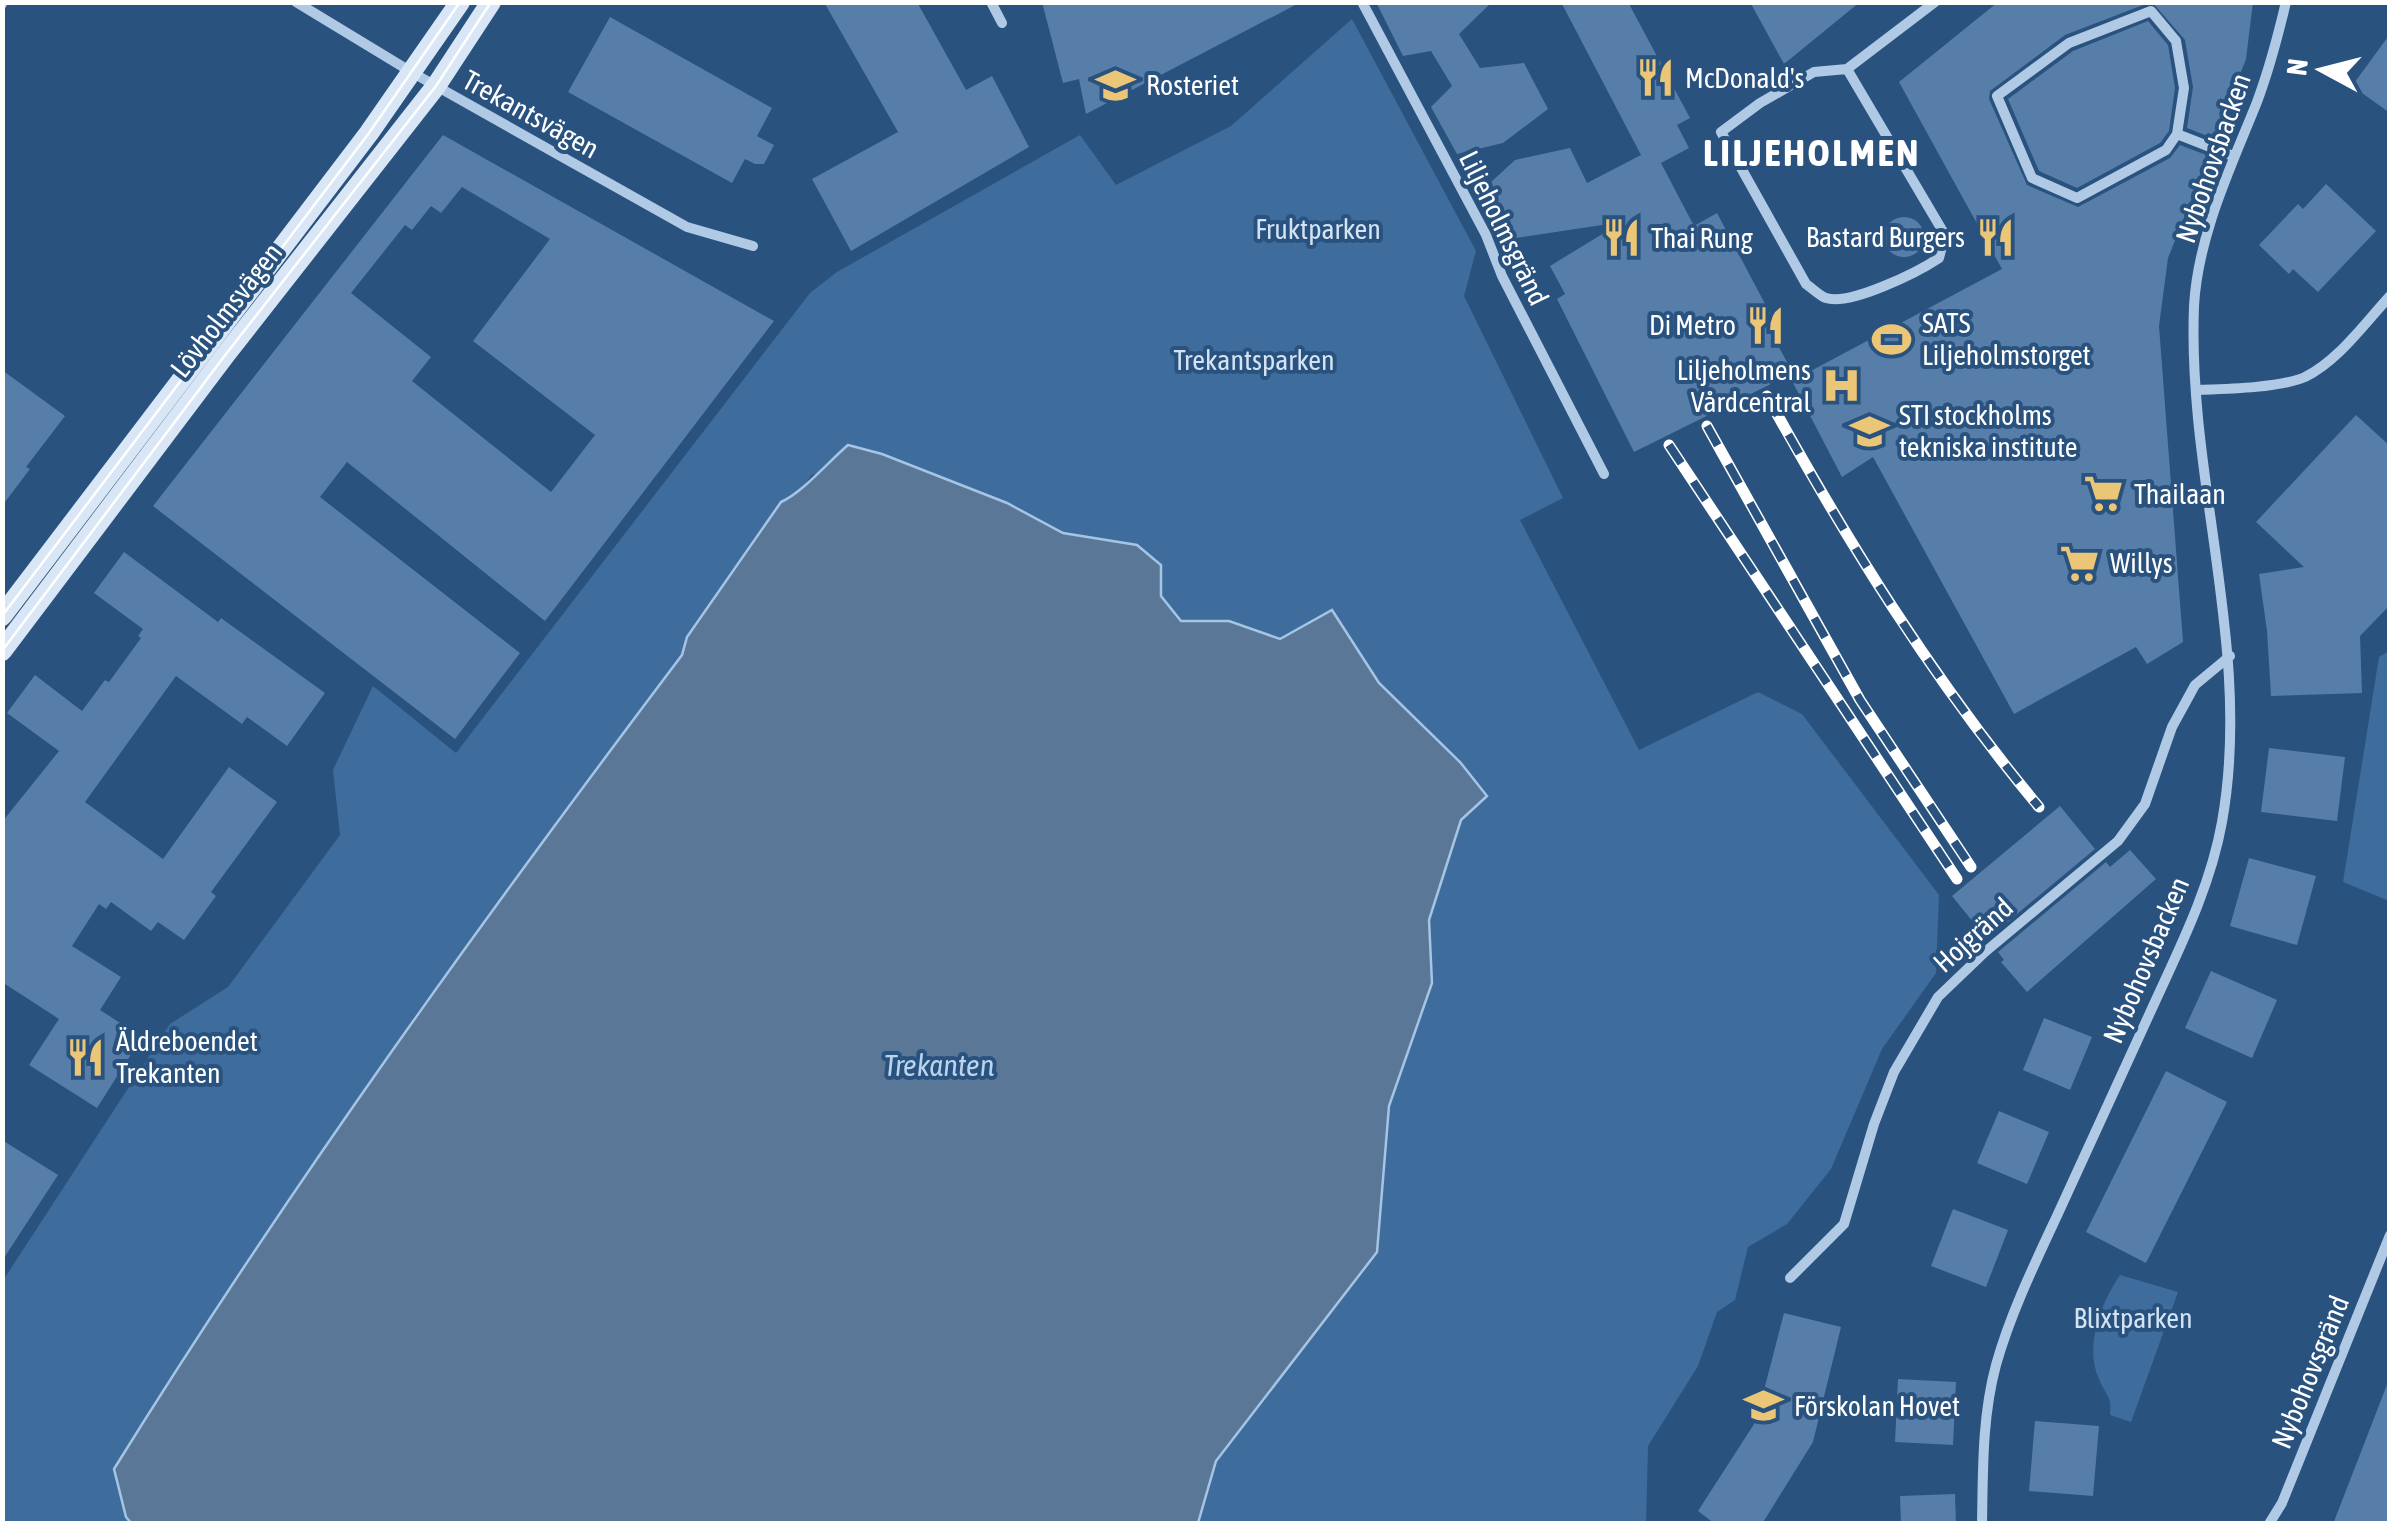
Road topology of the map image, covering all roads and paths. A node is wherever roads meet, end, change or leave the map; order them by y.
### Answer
1 (296, 2) edge
2 (460, 2) edge
3 (491, 2) edge
4 (991, 2) edge
5 (1362, 2) edge
6 (1935, 2) edge
7 (2286, 2) edge
8 (1002, 23) dead end
9 (1847, 69) junction
10 (413, 73) junction
11 (436, 86) junction
12 (2177, 134) junction
13 (2233, 156) junction
14 (753, 246) dead end
15 (2390, 296) edge
16 (2197, 390) junction
17 (1604, 474) dead end
18 (2, 616) edge
19 (2, 650) edge
20 (2230, 656) junction
21 (2390, 1236) edge
22 (1790, 1278) dead end
23 (1982, 1524) edge
24 (2269, 1524) edge

1 - 10 street, Trekantsvägen
2 - 10 street, Lövholmsvägen
3 - 11 street, Lövholmsvägen
4 - 8 street
5 - 17 street, Liljeholmsgränd
6 - 9 street
7 - 13 street, Nybohovsbacken
9 - 9 street
10 - 11 street, Trekantsvägen
10 - 18 street, Lövholmsvägen
11 - 14 street, Trekantsvägen
11 - 19 street, Lövholmsvägen
12 - 12 street
12 - 13 street
13 - 16 street, Nybohovsbacken
15 - 16 street
16 - 20 street, Nybohovsbacken
20 - 22 street, Hojgränd
20 - 23 street, Nybohovsbacken
21 - 24 street, Nybohovsgränd

